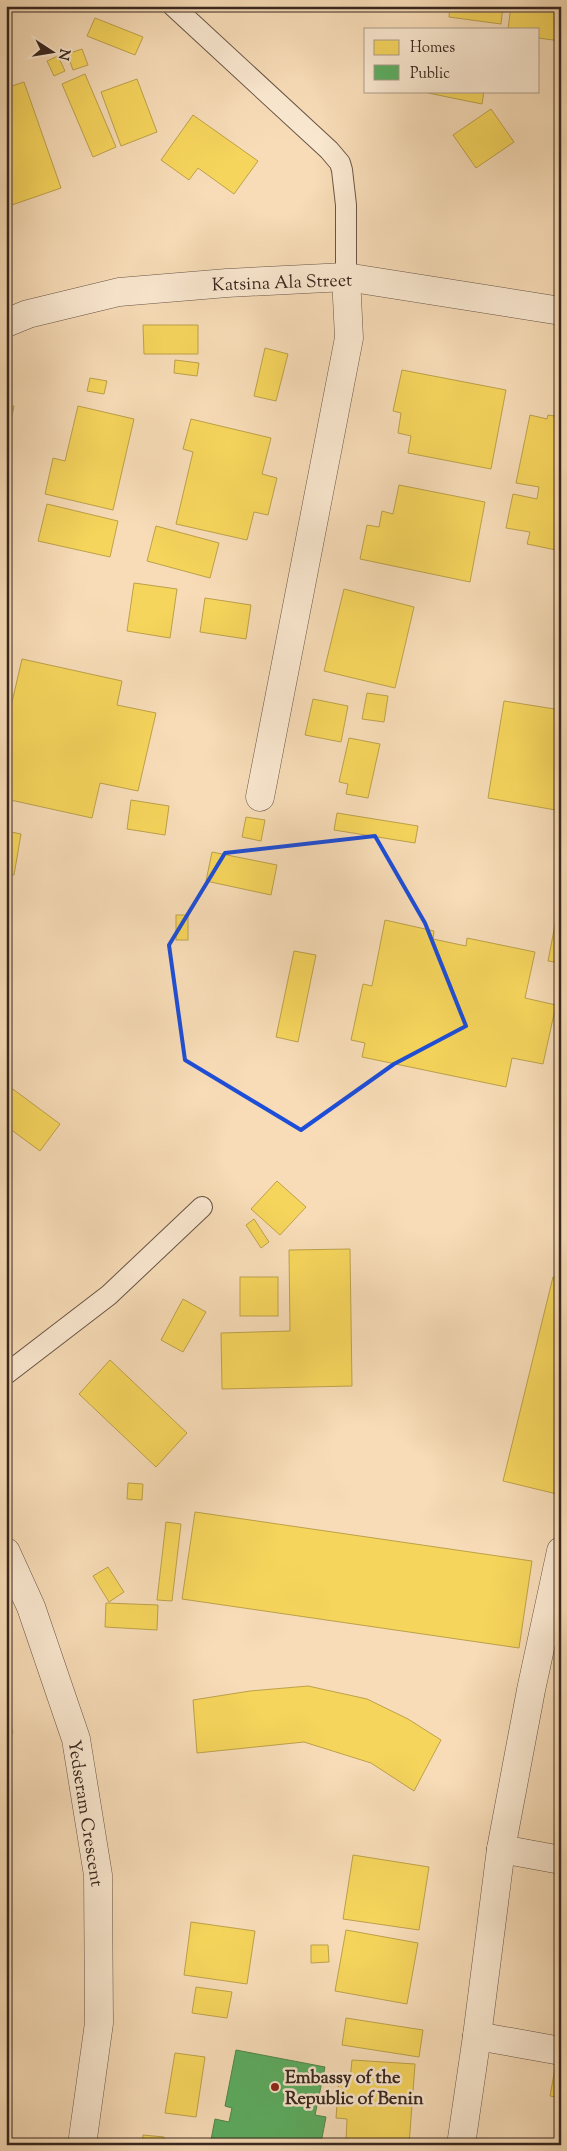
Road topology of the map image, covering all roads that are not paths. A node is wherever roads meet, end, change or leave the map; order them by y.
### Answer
1 (173, 6) edge
2 (346, 277) junction
3 (561, 311) edge
4 (6, 324) edge
5 (260, 797) dead end
6 (202, 1207) dead end
7 (6, 1374) edge
8 (561, 1551) edge
9 (6, 1552) edge
10 (501, 1849) junction
11 (561, 1860) edge
12 (477, 2036) junction
13 (561, 2051) edge
14 (82, 2145) edge
15 (461, 2145) edge

1 - 2 lane
2 - 3 street, Katsina Ala Street
2 - 4 street, Katsina Ala Street
2 - 5 street
6 - 7 lane
8 - 10 street
9 - 14 street, Yedseram Crescent
10 - 11 street
10 - 12 street
12 - 13 street
12 - 15 street

